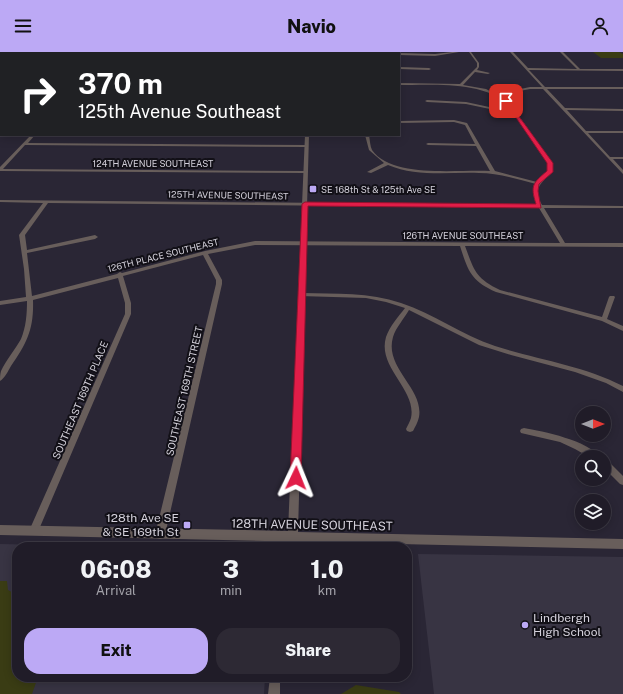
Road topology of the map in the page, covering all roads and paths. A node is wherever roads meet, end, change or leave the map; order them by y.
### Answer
1 (52, 52) edge
2 (59, 52) edge
3 (458, 52) edge
4 (470, 52) edge
5 (511, 52) edge
6 (561, 52) edge
7 (400, 53) edge
8 (400, 68) edge
9 (428, 69) dead end
10 (527, 69) junction
11 (580, 70) junction
12 (623, 70) edge
13 (475, 71) junction
14 (488, 73) dead end
15 (400, 84) edge
16 (460, 85) junction
17 (543, 88) junction
18 (623, 88) edge
19 (496, 95) junction
20 (427, 101) dead end
21 (564, 109) junction
22 (623, 110) edge
23 (514, 113) junction
24 (400, 122) edge
25 (585, 132) junction
26 (623, 132) edge
27 (32, 136) edge
28 (307, 136) edge
29 (367, 136) edge
30 (24, 144) junction
31 (428, 144) dead end
32 (478, 145) junction
33 (306, 146) junction
34 (609, 158) junction
35 (623, 158) edge
36 (386, 164) junction
37 (0, 169) edge
38 (305, 172) junction
39 (369, 172) dead end
40 (493, 172) junction
41 (623, 173) edge
42 (537, 183) junction
43 (0, 201) edge
44 (46, 202) junction
45 (305, 204) junction
46 (539, 206) junction
47 (623, 207) edge
48 (95, 237) dead end
49 (303, 242) junction
50 (462, 244) junction
51 (562, 244) junction
52 (623, 245) edge
53 (25, 252) junction
54 (205, 253) junction
55 (120, 274) junction
56 (302, 295) junction
57 (612, 297) dead end
58 (29, 299) junction
59 (0, 303) edge
60 (408, 308) junction
61 (604, 320) junction
62 (623, 328) edge
63 (0, 378) edge
64 (623, 389) edge
65 (410, 429) dead end
66 (524, 431) dead end
67 (586, 450) edge
68 (611, 470) edge
69 (623, 481) edge
70 (0, 530) edge
71 (34, 531) junction
72 (160, 535) junction
73 (286, 541) edge
74 (398, 542) edge
75 (412, 542) edge
76 (623, 544) edge
77 (275, 682) edge
78 (274, 694) edge

1 - 2 street
3 - 7 street
4 - 13 street
5 - 10 street
6 - 11 street
8 - 9 street
10 - 11 street
10 - 17 street
11 - 12 street
13 - 14 street
13 - 16 street
15 - 16 street
16 - 19 street
17 - 18 street
17 - 19 street
17 - 21 street
19 - 23 street
20 - 23 street
21 - 22 street
21 - 25 street
23 - 42 street
24 - 32 street
25 - 26 street
25 - 34 street
27 - 30 street
28 - 33 street
29 - 36 street
30 - 33 street
30 - 37 street
31 - 32 street
32 - 40 street
33 - 38 street
34 - 35 street
34 - 41 street
36 - 39 street
36 - 40 street
37 - 38 street, 124TH AVENUE SOUTHEAST
38 - 45 street
40 - 42 street
42 - 46 street
43 - 44 street, 125TH AVENUE SOUTHEAST
44 - 45 street, 125TH AVENUE SOUTHEAST
44 - 53 street
45 - 46 street, 125TH AVENUE SOUTHEAST
45 - 49 street
46 - 47 street, 125TH AVENUE SOUTHEAST
46 - 51 street
48 - 53 street
49 - 50 street, 126TH AVENUE SOUTHEAST
49 - 54 street, 126TH PLACE SOUTHEAST
49 - 56 street
50 - 51 street, 126TH AVENUE SOUTHEAST
50 - 61 street
51 - 52 street, 126TH AVENUE SOUTHEAST
53 - 58 street
54 - 55 street, 126TH PLACE SOUTHEAST
54 - 72 street, SOUTHEAST 169TH STREET
55 - 58 street, 126TH PLACE SOUTHEAST
55 - 71 street, SOUTHEAST 169TH PLACE
56 - 60 street
56 - 73 street
57 - 61 street
58 - 59 street, 126TH PLACE SOUTHEAST
58 - 63 street
60 - 64 street
60 - 65 street
61 - 62 street
66 - 67 street
68 - 69 street
70 - 71 street, 128TH AVENUE SOUTHEAST
71 - 72 street, 128TH AVENUE SOUTHEAST
72 - 73 street, 128TH AVENUE SOUTHEAST
73 - 74 street, 128TH AVENUE SOUTHEAST
75 - 76 street, 128TH AVENUE SOUTHEAST
77 - 78 street

